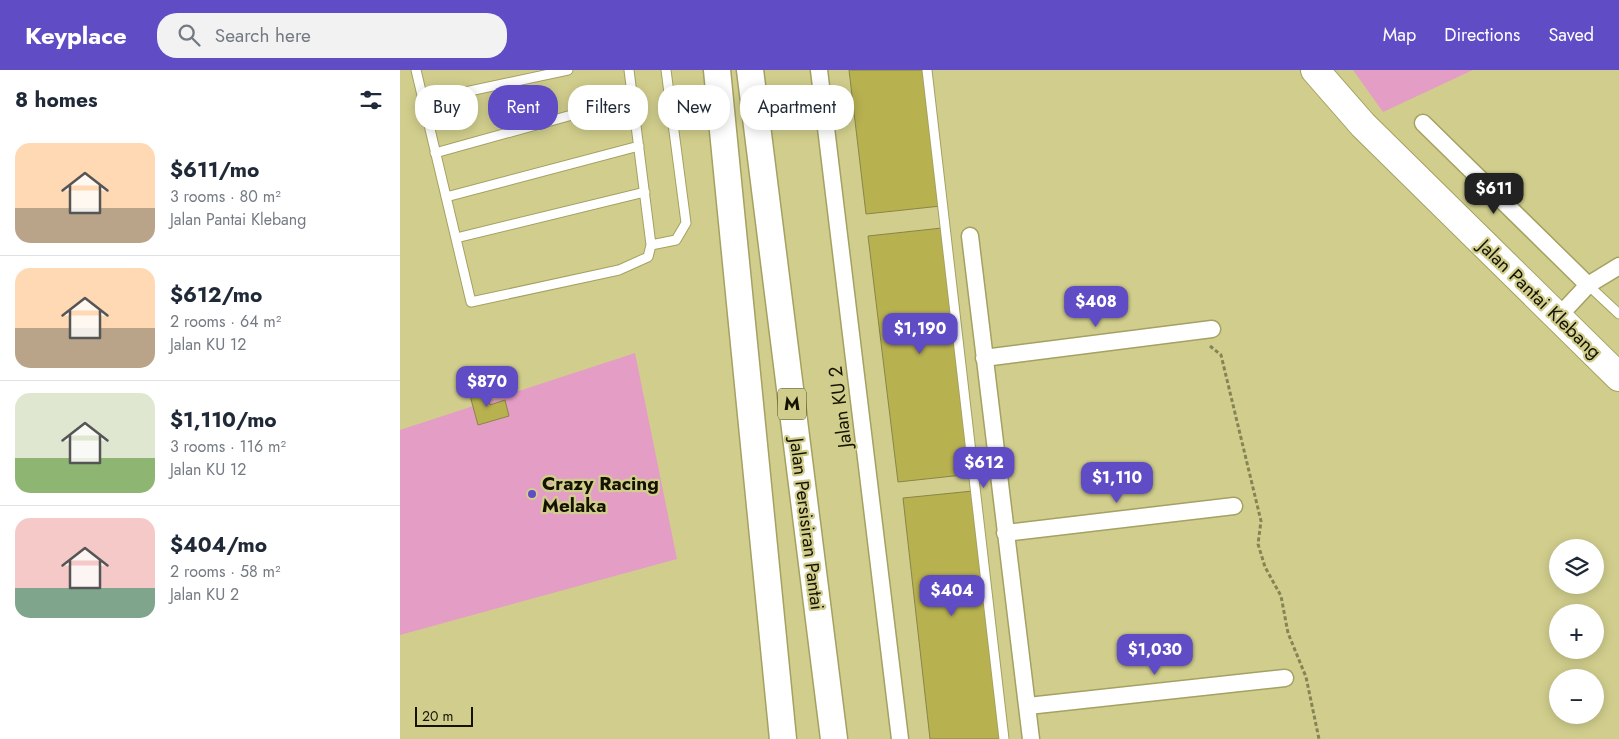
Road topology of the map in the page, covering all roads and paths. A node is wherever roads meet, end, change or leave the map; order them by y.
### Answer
1 (416, 70) edge
2 (568, 70) edge
3 (630, 70) edge
4 (666, 70) edge
5 (716, 70) edge
6 (750, 70) edge
7 (755, 70) edge
8 (819, 70) edge
9 (927, 70) edge
10 (1315, 70) edge
11 (419, 85) edge
12 (632, 85) edge
13 (752, 85) edge
14 (755, 85) edge
15 (478, 89) edge
16 (568, 116) edge
17 (1423, 123) dead end
18 (430, 130) edge
19 (637, 130) edge
20 (758, 130) edge
21 (639, 146) junction
22 (435, 152) junction
23 (645, 192) junction
24 (446, 197) junction
25 (970, 236) dead end
26 (456, 238) junction
27 (651, 246) junction
28 (1619, 266) edge
29 (1588, 285) junction
30 (1619, 314) edge
31 (1558, 317) junction
32 (1212, 329) dead end
33 (1192, 331) junction
34 (984, 358) junction
35 (1619, 377) edge
36 (1234, 506) dead end
37 (1005, 533) junction
38 (1285, 678) dead end
39 (1028, 706) junction
40 (783, 739) edge
41 (834, 739) edge
42 (900, 739) edge
43 (1004, 739) edge
44 (1031, 739) edge
45 (1319, 739) edge

1 - 11 lane
2 - 15 lane
3 - 12 lane
4 - 27 lane
5 - 40 main road, M
6 - 13 main road, Jalan Persisiran Pantai / M
7 - 14 main road
8 - 42 street, Jalan KU 2
9 - 43 lane
10 - 31 highway, Jalan Pantai Klebang
16 - 22 lane
17 - 29 street
18 - 22 lane
19 - 21 lane
20 - 41 main road, Jalan Persisiran Pantai / M
21 - 23 lane
21 - 24 lane
22 - 24 lane
23 - 26 lane
23 - 27 lane
24 - 26 lane
25 - 34 street
26 - 27 lane
28 - 29 street
29 - 30 lane
29 - 31 street
31 - 35 highway, Jalan Pantai Klebang
32 - 33 street
33 - 34 street
33 - 45 path
34 - 37 street
36 - 37 street
37 - 39 street
38 - 39 street
39 - 44 street

